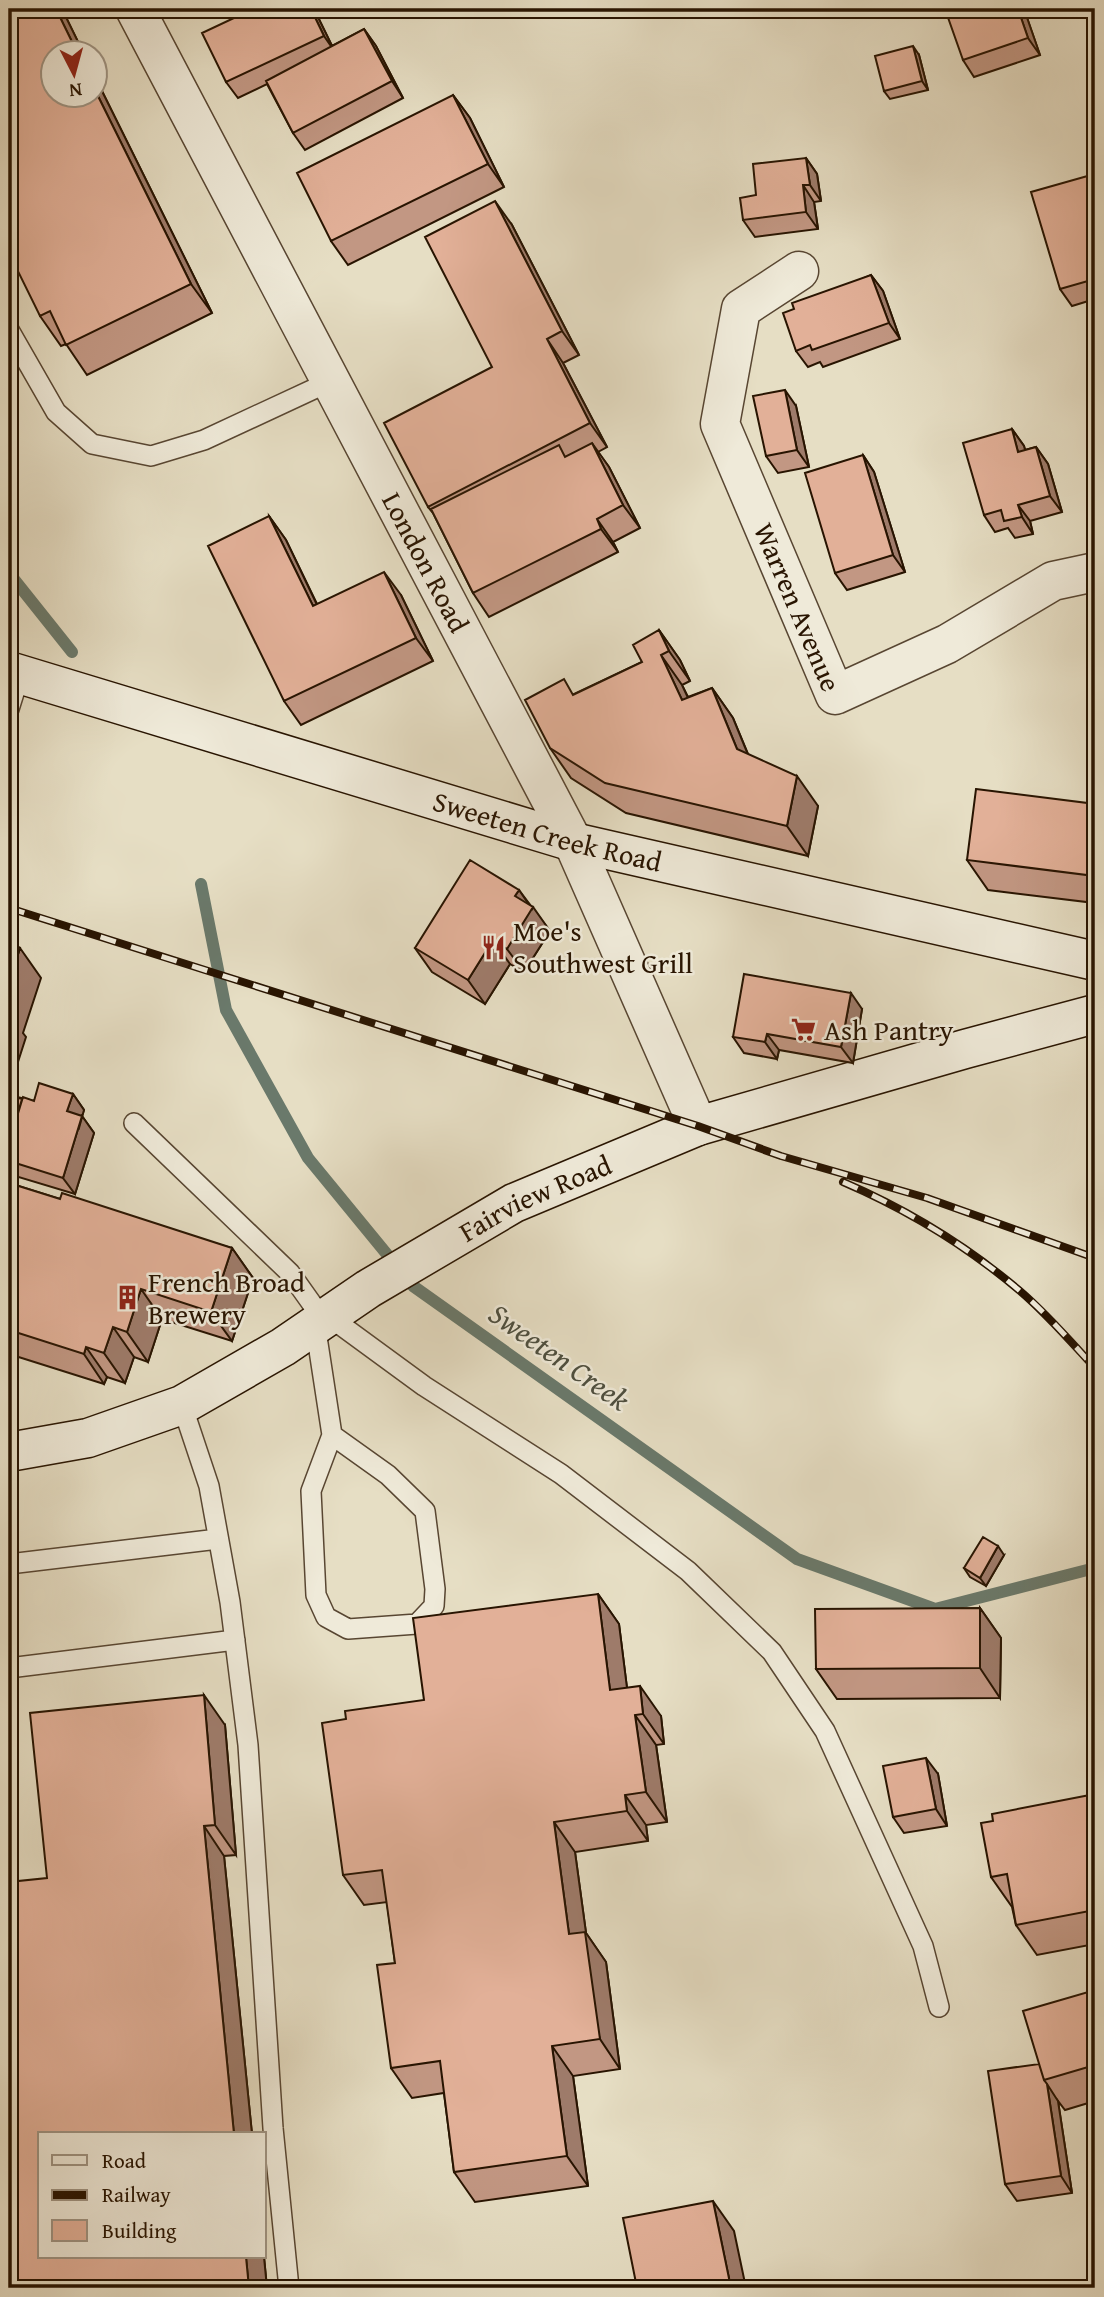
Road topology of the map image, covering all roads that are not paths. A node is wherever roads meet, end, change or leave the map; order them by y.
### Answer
1 (135, 9) edge
2 (799, 271) dead end
3 (9, 330) edge
4 (331, 381) junction
5 (1095, 572) edge
6 (12, 685) edge
7 (573, 842) junction
8 (1095, 961) edge
9 (1095, 1014) edge
10 (134, 1123) dead end
11 (698, 1126) junction
12 (321, 1319) junction
13 (182, 1405) junction
14 (332, 1435) junction
15 (9, 1452) edge
16 (218, 1539) junction
17 (9, 1564) edge
18 (235, 1640) junction
19 (9, 1668) edge
20 (939, 2007) dead end
21 (289, 2288) edge

1 - 4 main road, London Road
2 - 5 main road, Warren Avenue
3 - 4 lane
4 - 7 main road, London Road
6 - 7 main road, Sweeten Creek Road
7 - 8 main road, Sweeten Creek Road
7 - 11 main road, London Road
9 - 11 main road, Fairview Road
10 - 12 lane
11 - 12 main road, Fairview Road
12 - 13 main road, Fairview Road
12 - 14 lane
12 - 20 lane
13 - 15 main road, Fairview Road
13 - 16 lane
14 - 14 lane
16 - 17 lane
16 - 18 lane
18 - 19 lane
18 - 21 lane

